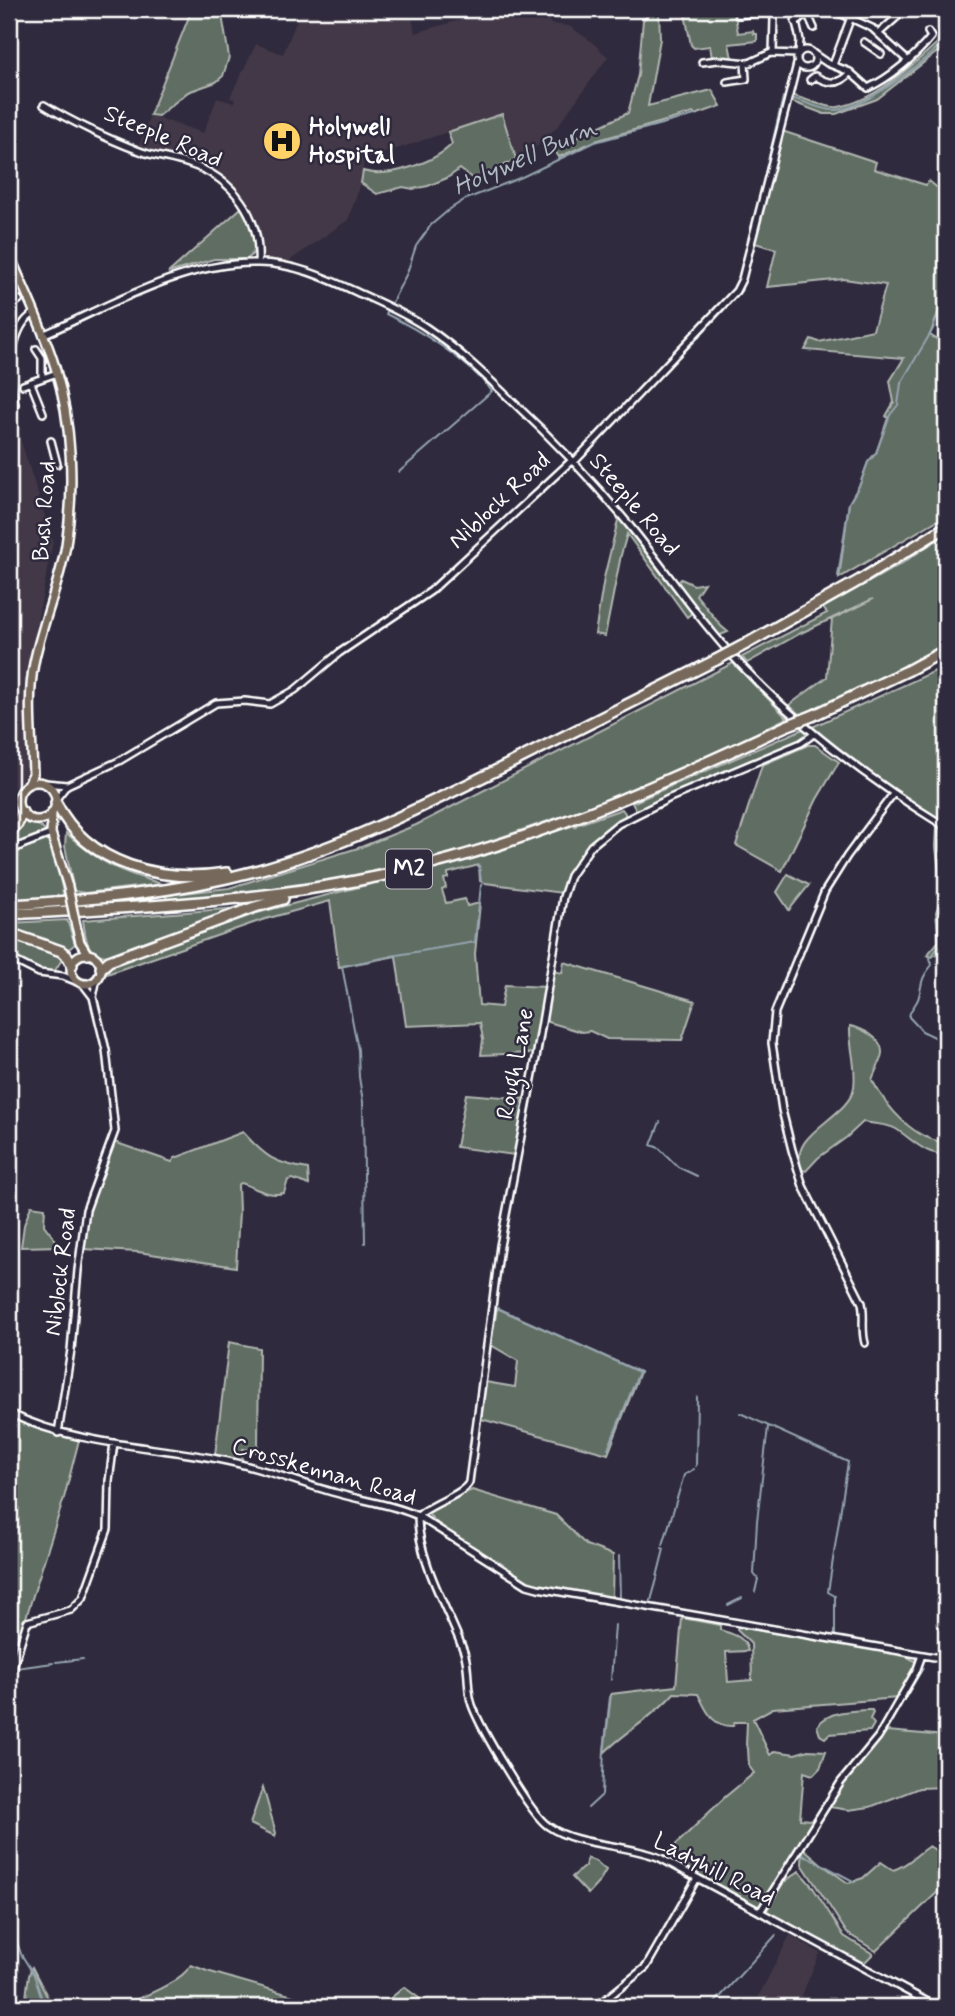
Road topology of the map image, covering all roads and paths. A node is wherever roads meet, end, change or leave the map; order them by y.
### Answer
1 (767, 9) edge
2 (793, 9) edge
3 (804, 9) edge
4 (812, 9) edge
5 (831, 9) edge
6 (854, 9) edge
7 (746, 11) edge
8 (755, 13) dead end
9 (738, 15) dead end
10 (851, 17) junction
11 (897, 17) dead end
12 (795, 22) junction
13 (811, 27) dead end
14 (928, 32) dead end
15 (879, 33) junction
16 (800, 40) junction
17 (885, 40) junction
18 (864, 42) dead end
19 (875, 49) junction
20 (812, 52) junction
21 (773, 53) junction
22 (798, 53) junction
23 (881, 54) dead end
24 (785, 56) junction
25 (907, 60) junction
26 (705, 63) dead end
27 (745, 63) junction
28 (797, 63) junction
29 (830, 64) junction
30 (810, 67) junction
31 (850, 72) junction
32 (810, 80) dead end
33 (727, 82) dead end
34 (791, 82) junction
35 (44, 105) dead end
36 (9, 254) edge
37 (258, 263) junction
38 (19, 299) dead end
39 (9, 307) edge
40 (34, 314) junction
41 (43, 335) junction
42 (35, 348) dead end
43 (57, 373) junction
44 (42, 377) junction
45 (31, 383) junction
46 (23, 385) dead end
47 (15, 404) dead end
48 (43, 413) dead end
49 (51, 442) dead end
50 (69, 450) junction
51 (54, 452) junction
52 (572, 462) junction
53 (57, 464) dead end
54 (946, 527) edge
55 (946, 650) edge
56 (814, 734) junction
57 (33, 774) junction
58 (42, 783) junction
59 (28, 784) junction
60 (67, 785) junction
61 (893, 794) junction
62 (55, 805) junction
63 (22, 812) junction
64 (38, 820) junction
65 (946, 827) edge
66 (9, 832) edge
67 (51, 833) junction
68 (9, 852) edge
69 (295, 859) junction
70 (335, 886) junction
71 (9, 905) edge
72 (9, 914) edge
73 (9, 933) edge
74 (80, 942) junction
75 (88, 955) junction
76 (9, 958) edge
77 (73, 964) junction
78 (99, 973) junction
79 (63, 976) junction
80 (81, 983) junction
81 (93, 997) junction
82 (865, 1343) dead end
83 (9, 1413) edge
84 (58, 1433) junction
85 (114, 1443) junction
86 (418, 1516) junction
87 (922, 1655) junction
88 (946, 1659) edge
89 (9, 1680) edge
90 (697, 1878) junction
91 (760, 1912) junction
92 (596, 2007) edge
93 (937, 2007) edge

1 - 21 street
2 - 12 street
3 - 12 street
4 - 13 street
5 - 10 street
6 - 10 street
7 - 8 street
7 - 9 street
10 - 15 street
10 - 29 street
11 - 15 street
12 - 16 street
14 - 25 street
15 - 17 street
16 - 20 street
16 - 22 street
17 - 19 street
17 - 25 street
18 - 19 street
19 - 23 street
20 - 22 street
20 - 29 street
20 - 30 street
21 - 24 street
21 - 27 street
22 - 24 street
22 - 28 street
24 - 28 street
25 - 31 street
26 - 27 street
27 - 33 street
28 - 30 street
28 - 34 street, Niblock Road
29 - 30 street
29 - 31 street
30 - 34 street
31 - 32 street
34 - 52 street, Niblock Road
35 - 37 street, Steeple Road
36 - 40 main road
37 - 41 street, Steeple Road
37 - 52 street, Steeple Road
38 - 39 street
40 - 41 main road
40 - 47 street
41 - 43 main road, Bush Road
42 - 44 street
43 - 44 street
43 - 50 main road, Bush Road
44 - 45 street
45 - 46 street
45 - 48 street
49 - 51 street
50 - 51 street
50 - 57 main road, Bush Road
51 - 53 street
52 - 56 street, Steeple Road
52 - 60 street, Niblock Road
54 - 69 highway, M2, bridge
55 - 70 highway, M2, bridge
56 - 61 street, Steeple Road
56 - 86 street, Rough Lane
57 - 58 main road
57 - 59 main road, Bush Road
58 - 59 main road
58 - 60 street
58 - 62 main road
59 - 63 main road
60 - 62 street, Niblock Road
61 - 65 street, Steeple Road
61 - 82 street
62 - 64 main road
62 - 67 main road
62 - 69 highway
63 - 64 main road
63 - 66 highway
64 - 67 main road
67 - 68 street
67 - 74 main road, bridge
69 - 71 highway, M2
70 - 72 highway, M2
70 - 78 highway
73 - 77 highway
74 - 75 main road
74 - 77 main road
75 - 77 main road
75 - 78 main road
76 - 79 street
77 - 79 street
77 - 80 main road
78 - 80 main road
78 - 81 street, Niblock Road
79 - 80 street
80 - 81 street, Niblock Road
81 - 84 street, Niblock Road
83 - 84 street, Crosskennan Road
84 - 85 street, Crosskennan Road
85 - 86 street, Crosskennan Road
85 - 89 street
86 - 87 street, Crosskennan Road
86 - 90 street, Ladyhill Road
87 - 88 street, Crosskennan Road
87 - 91 street
90 - 91 street, Ladyhill Road
90 - 92 street
91 - 93 street, Ladyhill Road

